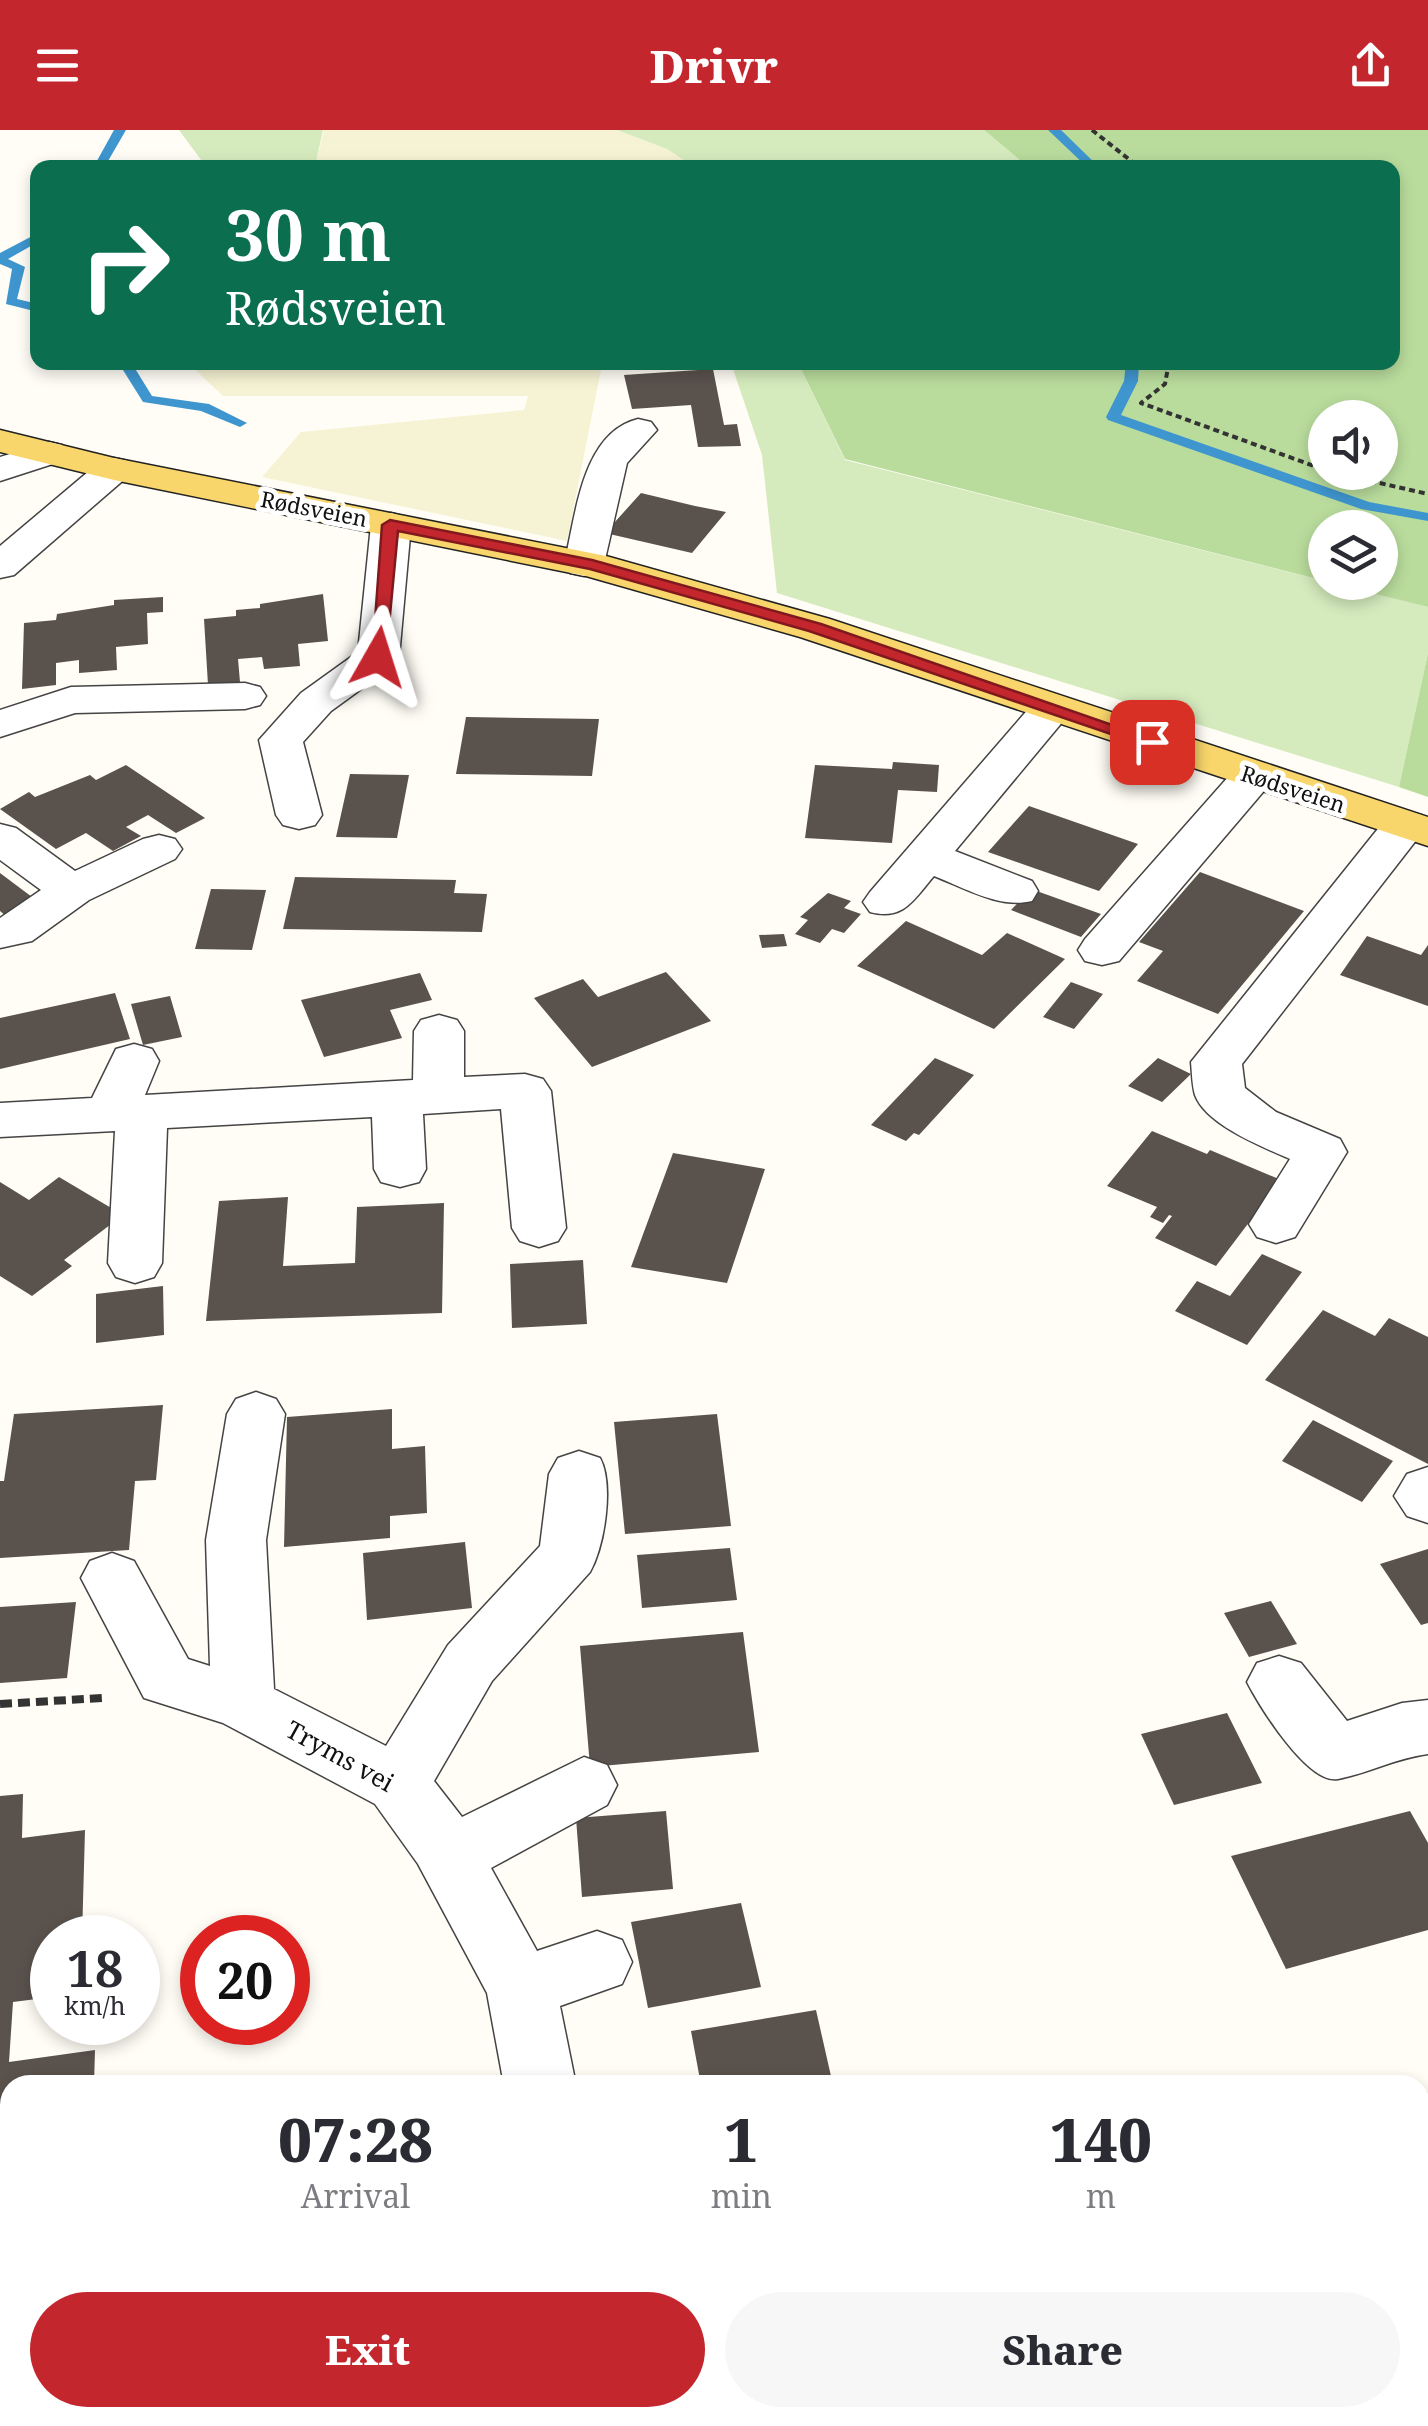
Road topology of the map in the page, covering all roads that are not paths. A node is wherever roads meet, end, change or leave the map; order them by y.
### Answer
1 (638, 430) dead end
2 (0, 441) edge
3 (49, 453) junction
4 (114, 469) junction
5 (0, 470) edge
6 (390, 525) junction
7 (584, 564) junction
8 (0, 566) edge
9 (245, 696) dead end
10 (1043, 705) junction
11 (0, 724) edge
12 (1252, 776) junction
13 (299, 815) dead end
14 (1417, 828) edge
15 (0, 838) edge
16 (920, 842) junction
17 (159, 849) dead end
18 (72, 890) junction
19 (1015, 891) dead end
20 (887, 902) dead end
21 (0, 933) edge
22 (1102, 950) dead end
23 (439, 1031) dead end
24 (134, 1061) dead end
25 (418, 1097) junction
26 (126, 1114) junction
27 (0, 1120) edge
28 (400, 1169) dead end
29 (1276, 1224) dead end
30 (539, 1228) dead end
31 (136, 1263) dead end
32 (256, 1414) dead end
33 (580, 1474) dead end
34 (1428, 1490) edge
35 (1428, 1500) edge
36 (112, 1578) dead end
37 (1279, 1682) dead end
38 (243, 1703) junction
39 (1415, 1729) edge
40 (398, 1784) junction
41 (584, 1785) dead end
42 (450, 1857) junction
43 (598, 1962) dead end
44 (521, 1988) junction
45 (538, 2075) edge

1 - 7 street
2 - 3 main road, Rødsveien
3 - 4 main road, Rødsveien
3 - 5 street
4 - 6 main road, Rødsveien
4 - 8 street
6 - 7 main road, Rødsveien
6 - 13 street
7 - 10 main road, Rødsveien
9 - 11 street
10 - 12 main road, Rødsveien
10 - 16 street
12 - 14 main road, Rødsveien
12 - 22 street
14 - 29 street
15 - 18 street
16 - 19 street
16 - 20 street
17 - 18 street
18 - 21 street
23 - 25 street
24 - 26 street
25 - 26 street
25 - 28 street
25 - 30 street
26 - 27 street
26 - 31 street
32 - 38 street
33 - 40 street
34 - 35 street
36 - 38 street, Tryms vei
37 - 39 street
38 - 40 street, Tryms vei
40 - 42 street, Tryms vei
41 - 42 street
42 - 44 street, Tryms vei
43 - 44 street
44 - 45 street, Tryms vei

